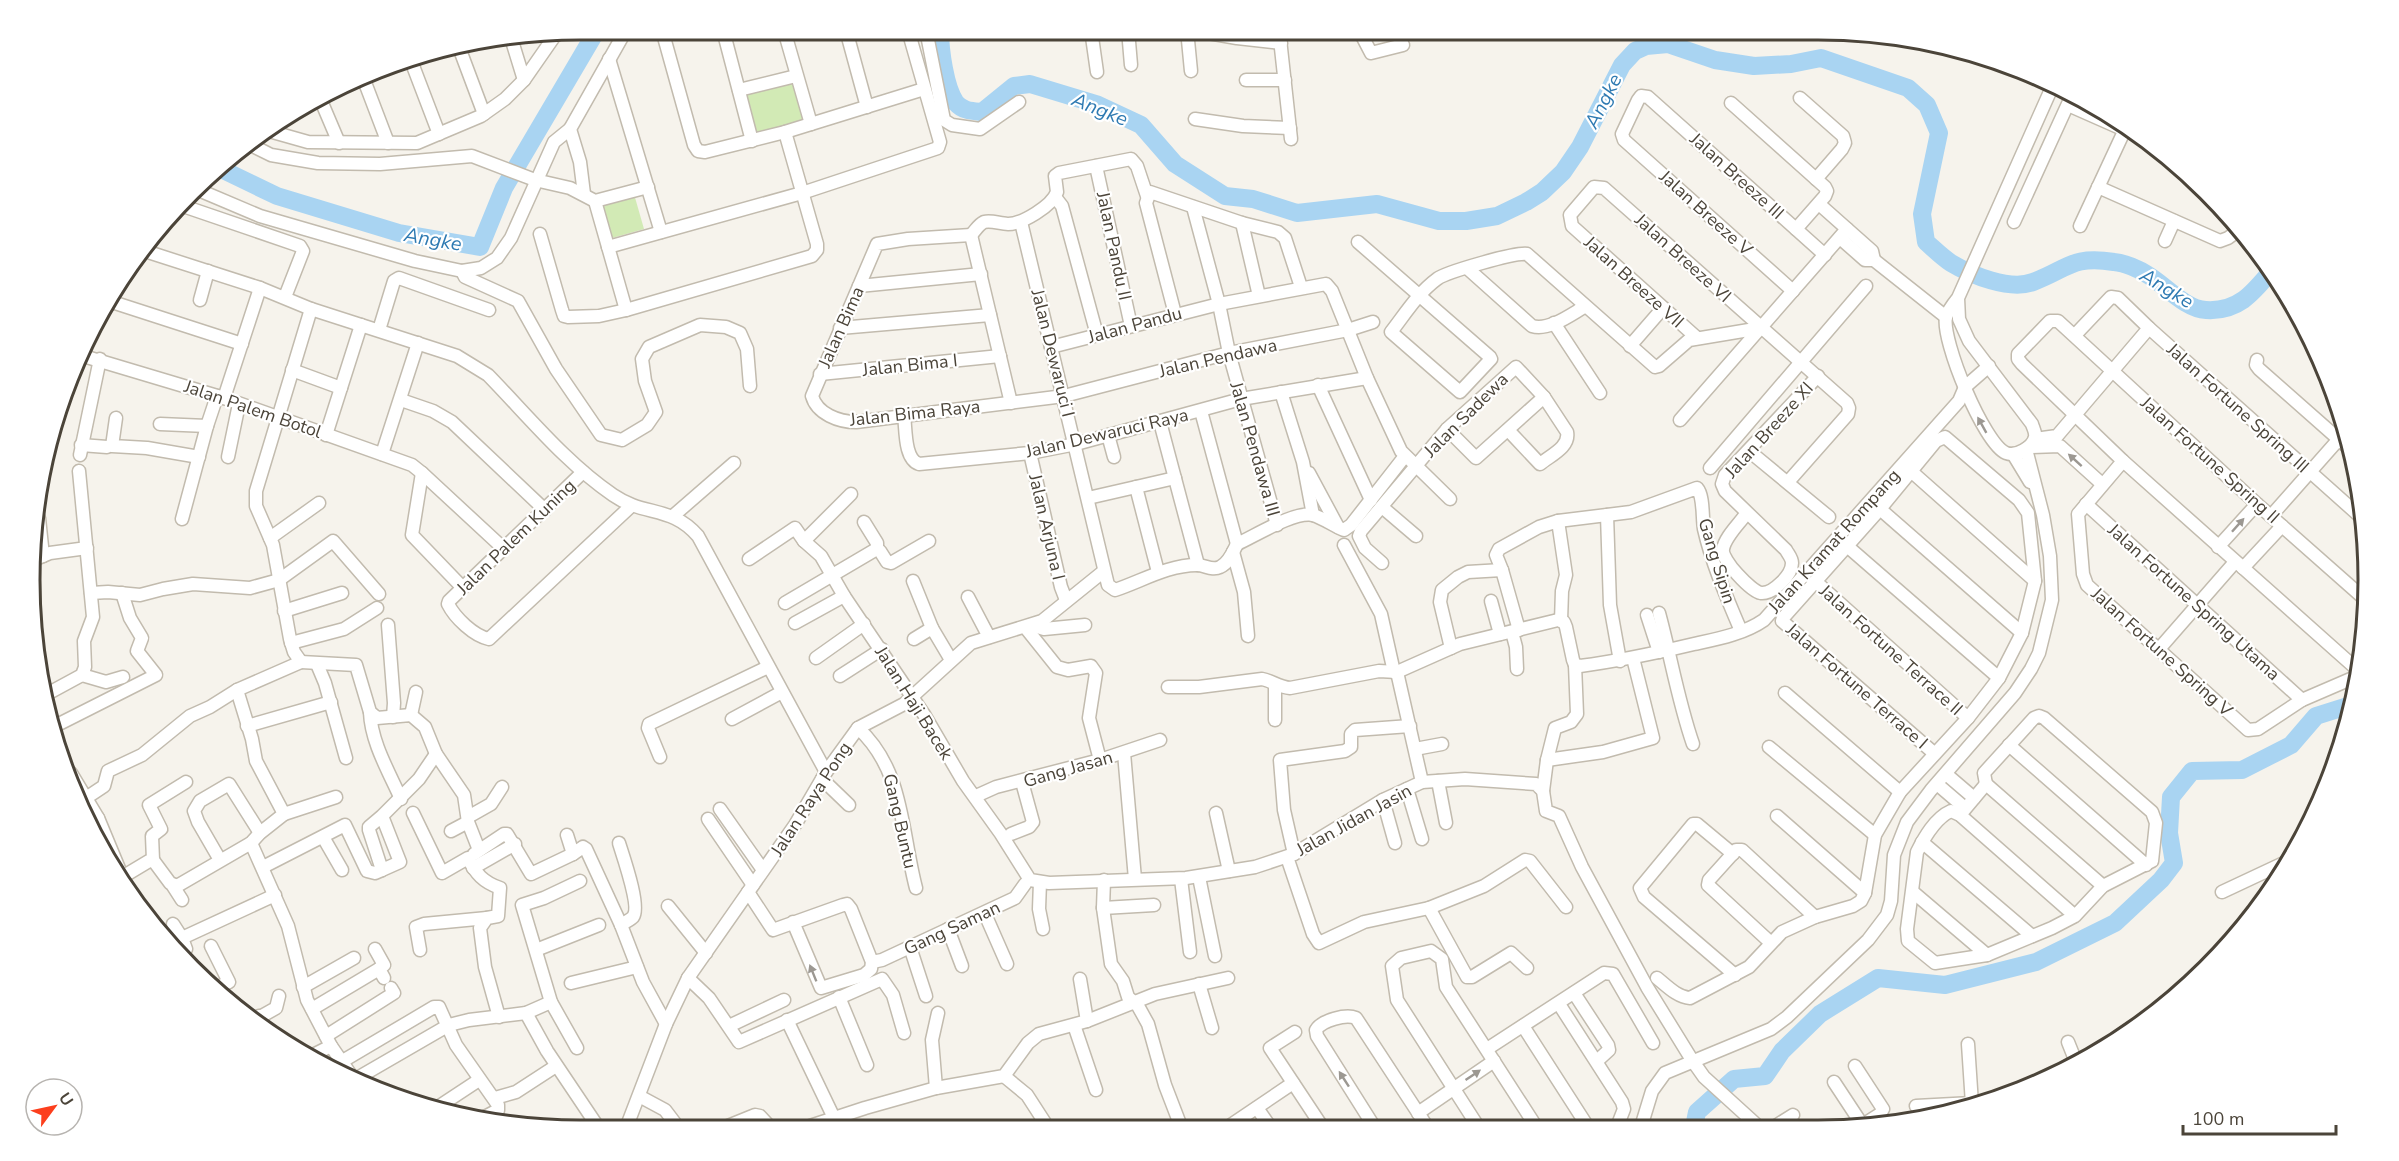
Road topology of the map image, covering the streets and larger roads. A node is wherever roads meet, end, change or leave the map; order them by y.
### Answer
1 (620, 40) edge
2 (665, 40) edge
3 (726, 40) edge
4 (787, 40) edge
5 (849, 40) edge
6 (911, 40) edge
7 (928, 40) edge
8 (1092, 40) edge
9 (1129, 40) edge
10 (1189, 40) edge
11 (1255, 40) edge
12 (1281, 40) edge
13 (1364, 40) edge
14 (551, 42) edge
15 (1281, 43) junction
16 (513, 45) edge
17 (1403, 45) dead end
18 (462, 54) edge
19 (609, 59) junction
20 (1131, 65) dead end
21 (413, 67) edge
22 (1191, 71) dead end
23 (1097, 72) dead end
24 (796, 76) junction
25 (525, 80) junction
26 (1246, 80) dead end
27 (1285, 80) junction
28 (366, 85) edge
29 (924, 89) junction
30 (739, 90) junction
31 (2049, 93) edge
32 (1648, 97) joint
33 (1800, 98) dead end
34 (1019, 102) dead end
35 (2069, 102) edge
36 (1731, 103) dead end
37 (323, 106) edge
38 (867, 107) junction
39 (484, 114) junction
40 (1195, 119) dead end
41 (811, 124) junction
42 (570, 129) junction
43 (785, 132) junction
44 (278, 133) edge
45 (439, 134) junction
46 (2123, 135) edge
47 (752, 141) junction
48 (339, 142) junction
49 (388, 143) junction
50 (257, 148) edge
51 (1096, 166) junction
52 (532, 179) junction
53 (1816, 179) junction
54 (648, 187) junction
55 (2098, 187) junction
56 (205, 193) edge
57 (802, 193) junction
58 (584, 194) junction
59 (1149, 194) junction
60 (1055, 197) junction
61 (596, 201) junction
62 (1819, 204) junction
63 (1193, 207) junction
64 (190, 208) edge
65 (2175, 221) junction
66 (1022, 222) junction
67 (2014, 222) dead end
68 (1242, 223) junction
69 (1572, 226) joint
70 (2080, 226) dead end
71 (1796, 229) junction
72 (661, 232) junction
73 (540, 234) dead end
74 (1844, 234) junction
75 (971, 235) junction
76 (2233, 235) edge
77 (2165, 241) dead end
78 (1358, 242) dead end
79 (608, 247) junction
80 (151, 254) edge
81 (1825, 255) junction
82 (1467, 268) junction
83 (462, 271) junction
84 (208, 272) junction
85 (981, 274) junction
86 (859, 286) junction
87 (1866, 286) dead end
88 (260, 288) junction
89 (1301, 288) junction
90 (1793, 291) junction
91 (1959, 294) junction
92 (1260, 296) junction
93 (1419, 296) junction
94 (285, 297) junction
95 (200, 300) dead end
96 (117, 303) edge
97 (1219, 304) junction
98 (1584, 307) junction
99 (1663, 308) junction
100 (311, 309) junction
101 (489, 309) dead end
102 (626, 310) junction
103 (1175, 314) junction
104 (990, 315) junction
105 (1946, 317) junction
106 (1373, 322) dead end
107 (1554, 324) junction
108 (361, 325) junction
109 (1131, 326) junction
110 (840, 328) junction
111 (1761, 328) junction
112 (2149, 328) junction
113 (379, 330) junction
114 (1348, 330) junction
115 (1097, 335) junction
116 (2074, 335) junction
117 (1696, 337) junction
118 (418, 343) junction
119 (242, 344) junction
120 (1051, 346) junction
121 (1630, 346) junction
122 (1228, 353) junction
123 (1000, 356) junction
124 (89, 357) edge
125 (100, 359) junction
126 (2257, 360) dead end
127 (1989, 366) junction
128 (1809, 368) junction
129 (292, 370) junction
130 (2111, 370) junction
131 (820, 374) junction
132 (1368, 378) junction
133 (750, 386) dead end
134 (1318, 386) junction
135 (1965, 387) junction
136 (341, 388) junction
137 (1281, 392) junction
138 (1600, 393) dead end
139 (1064, 396) junction
140 (221, 397) junction
141 (1544, 397) junction
142 (1241, 399) junction
143 (401, 400) junction
144 (1011, 403) junction
145 (239, 404) junction
146 (821, 409) joint
147 (1201, 411) junction
148 (903, 415) junction
149 (2074, 416) junction
150 (116, 418) dead end
151 (277, 418) junction
152 (1680, 420) dead end
153 (1160, 422) junction
154 (160, 424) dead end
155 (207, 426) junction
156 (1447, 429) junction
157 (1508, 430) junction
158 (326, 435) junction
159 (1108, 435) junction
160 (2339, 439) joint
161 (1076, 444) junction
162 (2030, 445) junction
163 (106, 447) dead end
164 (1749, 451) junction
165 (1030, 453) junction
166 (382, 454) junction
167 (2013, 454) junction
168 (199, 457) junction
169 (228, 457) dead end
170 (1114, 457) dead end
171 (1411, 461) junction
172 (2123, 461) junction
173 (1303, 462) junction
174 (734, 463) dead end
175 (1710, 468) dead end
176 (79, 471) dead end
177 (422, 472) junction
178 (583, 472) junction
179 (1912, 472) junction
180 (2310, 472) junction
181 (1175, 478) junction
182 (1788, 482) junction
183 (2102, 484) junction
184 (1136, 488) junction
185 (851, 494) dead end
186 (2038, 496) junction
187 (1088, 498) junction
188 (1450, 499) dead end
189 (1377, 503) junction
190 (319, 504) dead end
191 (2086, 504) junction
192 (2257, 504) junction
193 (631, 506) junction
194 (1880, 509) junction
195 (545, 510) junction
196 (2354, 511) edge
197 (1746, 514) junction
198 (1313, 515) junction
199 (1607, 515) junction
200 (673, 516) junction
201 (2271, 516) junction
202 (1829, 518) dead end
203 (182, 519) dead end
204 (1558, 521) junction
205 (864, 522) dead end
206 (1276, 525) junction
207 (2282, 526) junction
208 (1338, 527) junction
209 (1416, 536) dead end
210 (270, 538) junction
211 (804, 541) junction
212 (929, 541) dead end
213 (1344, 545) dead end
214 (1847, 546) junction
215 (2218, 547) junction
216 (87, 548) junction
217 (503, 548) junction
218 (1235, 548) junction
219 (877, 549) junction
220 (41, 557) edge
221 (749, 559) dead end
222 (1382, 563) dead end
223 (1198, 565) junction
224 (2239, 565) junction
225 (1503, 570) junction
226 (1104, 571) junction
227 (1158, 572) junction
228 (832, 576) junction
229 (279, 580) junction
230 (913, 581) dead end
231 (1815, 581) junction
232 (2035, 581) junction
233 (462, 587) junction
234 (91, 593) junction
235 (122, 593) junction
236 (342, 593) dead end
237 (2358, 593) edge
238 (379, 594) dead end
239 (844, 596) junction
240 (968, 597) dead end
241 (1066, 600) junction
242 (1491, 601) dead end
243 (785, 603) dead end
244 (2197, 605) junction
245 (377, 608) dead end
246 (284, 611) junction
247 (1653, 614) dead end
248 (1561, 621) junction
249 (795, 623) dead end
250 (864, 624) junction
251 (388, 625) dead end
252 (1085, 625) dead end
253 (1028, 626) junction
254 (932, 628) junction
255 (1741, 631) junction
256 (1510, 632) junction
257 (2022, 633) junction
258 (1248, 636) dead end
259 (989, 637) junction
260 (914, 639) dead end
261 (291, 643) junction
262 (1451, 648) junction
263 (2158, 649) junction
264 (882, 650) junction
265 (1664, 651) junction
266 (816, 658) dead end
267 (1633, 658) junction
268 (951, 660) junction
269 (1620, 661) junction
270 (301, 662) junction
271 (317, 664) junction
272 (1575, 665) junction
273 (2352, 665) edge
274 (768, 667) junction
275 (1517, 669) dead end
276 (1396, 672) junction
277 (82, 675) junction
278 (840, 676) dead end
279 (123, 677) dead end
280 (2000, 678) junction
281 (2349, 678) edge
282 (1275, 686) junction
283 (1168, 687) dead end
284 (237, 690) junction
285 (52, 691) edge
286 (416, 692) dead end
287 (782, 692) junction
288 (1785, 693) dead end
289 (913, 697) junction
290 (2302, 700) junction
291 (331, 702) junction
292 (370, 712) junction
293 (411, 715) junction
294 (393, 717) junction
295 (1968, 718) junction
296 (732, 719) dead end
297 (1275, 720) dead end
298 (60, 723) edge
299 (247, 726) junction
300 (1410, 726) junction
301 (858, 728) junction
302 (1160, 740) dead end
303 (1442, 744) dead end
304 (1693, 744) dead end
305 (2009, 745) junction
306 (1769, 747) dead end
307 (1415, 749) junction
308 (1124, 753) junction
309 (436, 754) junction
310 (1935, 754) junction
311 (660, 757) dead end
312 (346, 758) dead end
313 (1100, 760) junction
314 (1547, 760) junction
315 (1946, 774) junction
316 (824, 775) junction
317 (1915, 775) junction
318 (1438, 781) junction
319 (186, 782) dead end
320 (1022, 782) junction
321 (1422, 782) junction
322 (1986, 784) junction
323 (502, 787) dead end
324 (1934, 787) junction
325 (1407, 789) junction
326 (1543, 791) junction
327 (1900, 792) junction
328 (976, 796) junction
329 (336, 797) dead end
330 (86, 798) edge
331 (401, 799) junction
332 (1383, 800) junction
333 (849, 805) dead end
334 (1966, 807) junction
335 (720, 809) dead end
336 (413, 813) dead end
337 (1216, 813) dead end
338 (284, 814) junction
339 (382, 816) junction
340 (1777, 816) dead end
341 (468, 819) junction
342 (708, 819) dead end
343 (1446, 823) dead end
344 (451, 831) dead end
345 (260, 833) junction
346 (1011, 834) dead end
347 (567, 835) dead end
348 (1875, 836) junction
349 (323, 837) junction
350 (1422, 839) dead end
351 (1922, 842) junction
352 (251, 843) junction
353 (619, 843) dead end
354 (1395, 843) dead end
355 (515, 844) junction
356 (479, 850) junction
357 (573, 854) junction
358 (1733, 854) junction
359 (1291, 856) junction
360 (153, 860) junction
361 (220, 860) junction
362 (471, 863) junction
363 (2146, 866) junction
364 (263, 867) junction
365 (2276, 867) edge
366 (342, 870) dead end
367 (382, 870) junction
368 (763, 870) junction
369 (1229, 871) junction
370 (128, 874) edge
371 (1199, 877) junction
372 (1135, 879) junction
373 (1181, 879) junction
374 (1104, 880) junction
375 (580, 881) dead end
376 (1032, 882) junction
377 (173, 886) junction
378 (2103, 886) junction
379 (751, 888) junction
380 (916, 888) dead end
381 (1913, 892) junction
382 (2222, 892) dead end
383 (1865, 893) junction
384 (275, 895) junction
385 (182, 900) dead end
386 (1154, 905) dead end
387 (668, 906) dead end
388 (1566, 907) dead end
389 (1103, 908) junction
390 (1430, 908) junction
391 (985, 914) junction
392 (2075, 916) junction
393 (1815, 917) junction
394 (487, 918) junction
395 (793, 922) junction
396 (173, 924) dead end
397 (621, 924) junction
398 (599, 925) dead end
399 (948, 929) junction
400 (1043, 929) dead end
401 (2032, 936) junction
402 (1770, 943) junction
403 (211, 946) dead end
404 (910, 947) junction
405 (375, 949) dead end
406 (420, 950) dead end
407 (536, 950) junction
408 (1190, 952) dead end
409 (706, 953) junction
410 (1987, 955) junction
411 (1215, 956) dead end
412 (354, 958) dead end
413 (872, 962) junction
414 (1009, 963) dead end
415 (962, 966) dead end
416 (637, 967) junction
417 (1527, 968) dead end
418 (1734, 975) junction
419 (385, 978) junction
420 (688, 978) junction
421 (1228, 978) dead end
422 (1658, 978) dead end
423 (1080, 979) dead end
424 (571, 983) dead end
425 (1199, 984) junction
426 (223, 985) edge
427 (303, 987) junction
428 (1574, 993) junction
429 (279, 996) dead end
430 (926, 996) dead end
431 (839, 997) junction
432 (784, 1000) dead end
433 (551, 1002) junction
434 (1133, 1002) junction
435 (1559, 1004) junction
436 (312, 1009) junction
437 (938, 1012) dead end
438 (526, 1013) junction
439 (261, 1015) edge
440 (499, 1017) junction
441 (787, 1020) junction
442 (1087, 1021) junction
443 (666, 1024) junction
444 (449, 1025) junction
445 (1074, 1025) junction
446 (729, 1026) junction
447 (1523, 1026) junction
448 (1212, 1028) dead end
449 (1295, 1032) dead end
450 (904, 1033) dead end
451 (329, 1041) junction
452 (2068, 1042) dead end
453 (1653, 1043) dead end
454 (1968, 1044) dead end
455 (577, 1048) dead end
456 (1487, 1049) junction
457 (316, 1051) edge
458 (2074, 1056) edge
459 (1692, 1060) junction
460 (1494, 1061) junction
461 (1597, 1061) junction
462 (341, 1062) junction
463 (867, 1065) dead end
464 (344, 1066) edge
465 (556, 1066) junction
466 (1855, 1066) dead end
467 (1676, 1068) junction
468 (365, 1075) edge
469 (1004, 1076) junction
470 (479, 1080) junction
471 (1834, 1082) dead end
472 (1293, 1083) junction
473 (936, 1088) junction
474 (1453, 1088) junction
475 (1096, 1090) dead end
476 (639, 1096) junction
477 (1972, 1098) edge
478 (444, 1103) edge
479 (496, 1104) junction
480 (1948, 1104) edge
481 (1916, 1106) dead end
482 (1257, 1108) junction
483 (487, 1112) edge
484 (1418, 1113) junction
485 (1793, 1115) dead end
486 (1875, 1117) edge
487 (834, 1118) junction
488 (1857, 1119) edge
489 (593, 1120) edge
490 (629, 1120) edge
491 (673, 1120) edge
492 (743, 1120) edge
493 (764, 1120) edge
494 (828, 1120) edge
495 (1043, 1120) edge
496 (1178, 1120) edge
497 (1239, 1120) edge
498 (1265, 1120) edge
499 (1318, 1120) edge
500 (1371, 1120) edge
501 (1423, 1120) edge
502 (1474, 1120) edge
503 (1532, 1120) edge
504 (1583, 1120) edge
505 (1620, 1120) edge
506 (1643, 1120) edge
507 (1650, 1120) edge
508 (1752, 1120) edge
509 (1785, 1120) edge

1 - 19 street
2 - 47 street
3 - 30 street
4 - 24 street
5 - 38 street
6 - 29 street
7 - 34 street
8 - 23 street
9 - 20 street
10 - 22 street
11 - 15 street
12 - 15 street
13 - 17 street
14 - 25 street
15 - 27 street
16 - 25 street
18 - 39 street
19 - 42 street
19 - 54 street
21 - 45 street
24 - 30 street
24 - 41 street
25 - 39 street
26 - 27 street
27 - 40 street
28 - 49 street
29 - 38 street
29 - 57 street
30 - 47 street
31 - 91 street
32 - 71 street, Jalan Breeze III
32 - 90 street, Jalan Breeze V
33 - 53 street
35 - 67 street
36 - 53 street
37 - 48 street
38 - 41 street
39 - 45 street
41 - 43 street
42 - 52 street
42 - 58 street
43 - 47 street
43 - 57 street
44 - 48 street
45 - 49 street
46 - 55 street
48 - 49 street
50 - 52 street
51 - 59 street
51 - 60 street
51 - 109 street, Jalan Pandu II
52 - 58 street
52 - 83 street
53 - 62 street
54 - 61 street
54 - 72 street
55 - 65 street
55 - 70 street
56 - 83 street
57 - 72 street
57 - 102 street
58 - 61 street
59 - 63 street
59 - 103 street
60 - 66 street
60 - 115 street
61 - 79 street
62 - 71 street
62 - 74 street
63 - 68 street
63 - 97 street, Jalan Pendawa III
64 - 94 street
65 - 76 street
65 - 77 street
66 - 75 street
66 - 120 street, Jalan Dewaruci I
68 - 89 street
68 - 92 street
69 - 99 street, Jalan Breeze VII
69 - 111 street, Jalan Breeze VI
71 - 81 street, Jalan Breeze III
72 - 79 street
73 - 102 street
74 - 81 street
74 - 105 street
75 - 85 street
75 - 86 street, Jalan Bima
78 - 93 street
79 - 102 street
80 - 84 street
81 - 90 street
82 - 93 street
82 - 98 street
82 - 107 street
83 - 133 street
84 - 88 street
84 - 95 street
85 - 86 street
85 - 104 street
86 - 110 street, Jalan Bima
87 - 128 street
88 - 94 street
88 - 119 street
89 - 92 street, Jalan Pandu
89 - 114 street, Jalan Pandu
90 - 111 street
91 - 105 street
91 - 127 street
92 - 97 street, Jalan Pandu
93 - 93 street
94 - 100 street
96 - 119 street
97 - 103 street, Jalan Pandu
97 - 122 street, Jalan Pendawa III
98 - 107 street
98 - 121 street
99 - 117 street, Jalan Breeze VII
99 - 121 street
100 - 108 street
100 - 129 street
101 - 113 street
103 - 109 street, Jalan Pandu
104 - 110 street
104 - 123 street
105 - 135 street
106 - 114 street, Jalan Pendawa
107 - 138 street
108 - 113 street
108 - 136 street
109 - 115 street, Jalan Pandu
110 - 131 street, Jalan Bima
111 - 117 street
111 - 128 street, Jalan Breeze VI
111 - 152 street
112 - 116 street, Jalan Fortune Spring III
112 - 130 street
112 - 180 street, Jalan Fortune Spring III
113 - 118 street
114 - 122 street, Jalan Pendawa
114 - 132 street
115 - 120 street, Jalan Pandu
116 - 130 street, Jalan Fortune Spring II
116 - 149 street, Jalan Fortune Spring II
117 - 121 street
118 - 143 street
118 - 178 street
119 - 140 street
120 - 139 street, Jalan Dewaruci I
122 - 139 street, Jalan Pendawa
122 - 142 street, Jalan Pendawa III
123 - 131 street, Jalan Bima I
123 - 144 street
124 - 125 street, Jalan Palem Botol
125 - 140 street, Jalan Palem Botol
125 - 163 street
126 - 160 street
127 - 135 street, Jalan Kramat Rompang
127 - 162 street
128 - 164 street, Jalan Breeze XI
128 - 175 street
128 - 182 street, Jalan Breeze VI
129 - 136 street
129 - 151 street
130 - 149 street
130 - 192 street, Jalan Fortune Spring II
131 - 146 street, Jalan Bima
132 - 134 street, Jalan Dewaruci Raya
132 - 171 street
134 - 137 street, Jalan Dewaruci Raya
134 - 189 street
167 -> 135 street
135 - 255 street, Jalan Kramat Rompang
136 - 158 street
137 - 142 street, Jalan Dewaruci Raya
137 - 173 street
139 - 144 street, Jalan Bima Raya
139 - 161 street, Jalan Dewaruci I
140 - 145 street, Jalan Palem Botol
140 - 155 street
141 - 156 street, Jalan Sadewa
141 - 157 street
141 - 157 street
142 - 147 street, Jalan Dewaruci Raya
142 - 206 street, Jalan Pendawa III
143 - 166 street
143 - 195 street
144 - 148 street, Jalan Bima Raya
145 - 151 street, Jalan Palem Botol
145 - 169 street
146 - 148 street, Jalan Bima Raya
147 - 153 street, Jalan Dewaruci Raya
147 - 218 street
148 - 165 street, Jalan Dewaruci Raya
149 - 162 street
149 - 172 street
150 - 168 street
151 - 158 street, Jalan Palem Botol
151 - 210 street
153 - 159 street, Jalan Dewaruci Raya
153 - 181 street
154 - 155 street
155 - 168 street
156 - 157 street
156 - 171 street, Jalan Sadewa
158 - 166 street, Jalan Palem Botol
159 - 161 street, Jalan Dewaruci Raya
159 - 170 street
160 - 180 street
161 - 165 street, Jalan Dewaruci Raya
161 - 187 street, Jalan Dewaruci I
162 - 167 street
183 -> 162 street
162 - 186 street
164 - 182 street
164 - 197 street, Jalan Breeze XI
165 - 241 street, Jalan Arjuna I
166 - 177 street, Jalan Palem Botol
167 - 186 street
168 - 203 street
171 - 188 street
171 - 189 street, Jalan Sadewa
172 - 183 street, Jalan Fortune Spring V
172 - 215 street
173 - 198 street
173 - 208 street
174 - 200 street
176 - 216 street
177 - 217 street, Jalan Palem Botol
177 - 233 street
178 - 193 street
178 - 195 street, Jalan Palem Kuning
179 - 194 street
179 - 232 street
179 - 232 street
180 - 196 street, Jalan Fortune Spring III
180 - 201 street
181 - 184 street
181 - 223 street
182 - 202 street
183 - 191 street, Jalan Fortune Spring V
184 - 187 street
184 - 227 street
185 - 211 street
186 - 315 street
187 - 226 street, Jalan Dewaruci I
189 - 208 street
189 - 209 street
189 - 222 street
190 - 210 street
191 - 244 street, Jalan Fortune Spring Utama
191 - 263 street, Jalan Fortune Spring V
192 - 201 street, Jalan Fortune Spring II
215 -> 192 street
193 - 200 street
193 - 233 street, Jalan Palem Kuning
194 - 214 street
194 - 257 street
195 - 217 street, Jalan Palem Kuning
197 - 197 street
198 - 206 street
198 - 208 street
199 - 204 street
199 - 255 street, Gang Sipin
199 - 269 street
200 - 274 street
201 - 207 street, Jalan Fortune Spring II
204 - 225 street
204 - 248 street
205 - 219 street
206 - 218 street
207 - 224 street
207 - 237 street, Jalan Fortune Spring II
210 - 229 street
211 - 221 street, Jalan Haji Bacek
211 - 228 street, Jalan Haji Bacek
212 - 219 street
213 - 276 street
214 - 231 street
214 - 280 street
215 - 224 street
216 - 220 street
216 - 234 street
217 - 233 street, Jalan Palem Kuning
218 - 223 street
218 - 258 street
219 - 228 street
223 - 227 street
224 - 244 street
224 - 273 street
225 - 256 street
225 - 262 street
226 - 227 street, Jalan Dewaruci I
226 - 241 street, Jalan Raya Pong
228 - 239 street, Jalan Haji Bacek
228 - 243 street
229 - 235 street
229 - 238 street
229 - 246 street
230 - 254 street
231 - 295 street, Jalan Fortune Terrace II
231 - 310 street, Jalan Fortune Terrace I
232 - 257 street
234 - 235 street
234 - 277 street
235 - 298 street
236 - 246 street
239 - 249 street
239 - 250 street, Jalan Haji Bacek
240 - 259 street
241 - 253 street, Jalan Raya Pong
242 - 256 street
244 - 263 street
244 - 290 street, Jalan Fortune Spring Utama
245 - 261 street
246 - 261 street
247 - 265 street
248 - 256 street
248 - 272 street
250 - 264 street, Jalan Haji Bacek
250 - 266 street
251 - 294 street
252 - 253 street
253 - 259 street, Jalan Raya Pong
253 - 313 street
254 - 260 street
254 - 268 street
255 - 265 street, Jalan Kramat Rompang
256 - 262 street
256 - 275 street
257 - 280 street
259 - 268 street, Jalan Raya Pong
261 - 270 street
262 - 276 street
263 - 290 street, Jalan Fortune Spring V
264 - 278 street
264 - 289 street, Jalan Haji Bacek
265 - 267 street, Jalan Kramat Rompang
265 - 304 street
267 - 269 street, Jalan Kramat Rompang
267 - 314 street
268 - 289 street, Jalan Raya Pong
269 - 272 street, Jalan Kramat Rompang
270 - 271 street
270 - 284 street
271 - 291 street
271 - 292 street
272 - 314 street
274 - 287 street
274 - 311 street
276 - 282 street
276 - 300 street
277 - 279 street
277 - 285 street
280 - 295 street
281 - 290 street, Jalan Fortune Spring V
282 - 283 street
282 - 297 street
284 - 299 street
284 - 330 street
286 - 293 street
287 - 296 street
287 - 316 street
288 - 327 street
289 - 301 street, Jalan Raya Pong
289 - 328 street, Jalan Haji Bacek
291 - 299 street
291 - 312 street
292 - 294 street
292 - 331 street
293 - 294 street
293 - 309 street
295 - 310 street
299 - 338 street
300 - 307 street
300 - 359 street
301 - 316 street, Jalan Raya Pong
301 - 380 street, Gang Buntu
302 - 308 street, Gang Jasan
303 - 307 street
305 - 322 street
305 - 363 street
305 - 363 street
306 - 348 street
307 - 321 street
308 - 313 street, Gang Jasan
308 - 372 street
309 - 331 street
309 - 341 street
310 - 317 street
313 - 320 street, Gang Jasan
314 - 326 street
315 - 324 street
315 - 334 street
316 - 333 street
316 - 368 street, Jalan Raya Pong
317 - 324 street
317 - 327 street
318 - 321 street, Jalan Jidan Jasin
318 - 326 street, Jalan Jidan Jasin
318 - 343 street
319 - 360 street
320 - 328 street, Gang Jasan
320 - 346 street
321 - 325 street, Jalan Jidan Jasin
322 - 334 street
322 - 378 street
323 - 341 street
324 - 334 street
324 - 459 street
325 - 332 street, Jalan Jidan Jasin
325 - 350 street
326 - 459 street
327 - 348 street
328 - 376 street, Jalan Haji Bacek
329 - 338 street
331 - 339 street
332 - 354 street
332 - 359 street, Jalan Jidan Jasin
334 - 351 street
334 - 392 street
335 - 368 street
336 - 362 street
337 - 369 street
338 - 345 street
339 - 367 street
339 - 367 street
340 - 383 street
341 - 344 street
341 - 356 street
342 - 379 street
345 - 352 street
345 - 361 street
347 - 357 street
348 - 383 street
349 - 364 street
349 - 366 street
349 - 367 street
351 - 381 street
351 - 401 street
352 - 361 street
352 - 364 street
353 - 397 street
355 - 356 street
355 - 357 street
355 - 362 street
356 - 362 street
357 - 397 street
358 - 393 street
358 - 402 street
358 - 418 street
359 - 369 street, Jalan Jidan Jasin
359 - 390 street
360 - 370 street
360 - 377 street
361 - 377 street
362 - 394 street
363 - 378 street
364 - 384 street
365 - 382 street
368 - 379 street, Jalan Raya Pong
369 - 371 street, Jalan Jidan Jasin
371 - 373 street, Jalan Jidan Jasin
371 - 411 street
372 - 373 street, Jalan Jidan Jasin
372 - 374 street, Jalan Jidan Jasin
373 - 408 street
374 - 376 street, Jalan Jidan Jasin
374 - 389 street
375 - 407 street
376 - 391 street, Gang Saman
376 - 400 street
377 - 385 street
378 - 392 street
379 - 395 street
379 - 409 street, Jalan Raya Pong
381 - 410 street
381 - 410 street
383 - 393 street
384 - 396 street
384 - 427 street
386 - 389 street
387 - 409 street
388 - 390 street
389 - 434 street
390 - 417 street
391 - 399 street, Gang Saman
391 - 414 street
392 - 401 street
393 - 402 street
394 - 406 street
394 - 440 street
395 - 413 street
413 -> 395 street, Gang Saman
397 - 416 street
398 - 407 street
399 - 404 street, Gang Saman
399 - 415 street
401 - 410 street
402 - 418 street
403 - 426 street
404 - 413 street, Gang Saman
404 - 430 street
405 - 419 street
407 - 433 street
409 - 420 street, Jalan Raya Pong
412 - 427 street
416 - 424 street
416 - 443 street
418 - 422 street
419 - 436 street
419 - 451 street
420 - 443 street, Jalan Raya Pong
420 - 446 street
421 - 425 street
423 - 442 street
425 - 434 street
425 - 448 street
427 - 436 street
428 - 435 street
428 - 453 street
428 - 461 street
429 - 439 street
431 - 441 street
431 - 450 street
431 - 463 street
432 - 446 street
433 - 438 street
433 - 455 street
434 - 442 street
434 - 496 street
435 - 447 street
435 - 461 street
436 - 451 street
437 - 473 street
438 - 440 street
438 - 465 street
440 - 444 street
441 - 446 street
441 - 487 street
442 - 445 street
443 - 476 street, Jalan Raya Pong
444 - 462 street
444 - 468 street
444 - 470 street
445 - 469 street
445 - 475 street
447 - 456 street
447 - 504 street
449 - 472 street
451 - 457 street
451 - 462 street
452 - 458 street
454 - 477 street
456 - 460 street
456 - 474 street
459 - 467 street
459 - 508 street
474 -> 460 street
460 - 503 street
461 - 505 street
462 - 464 street
465 - 479 street
465 - 489 street
466 - 486 street
467 - 506 street
467 - 507 street
469 - 473 street
469 - 495 street
470 - 478 street
470 - 479 street
471 - 488 street
472 - 482 street
472 - 499 street
473 - 487 street
474 - 484 street
474 - 502 street
476 - 490 street, Jalan Raya Pong
476 - 491 street
479 - 483 street
480 - 481 street
482 - 497 street
482 - 498 street
500 -> 484 street
484 - 501 street
485 - 509 street
487 - 494 street
492 - 493 street

